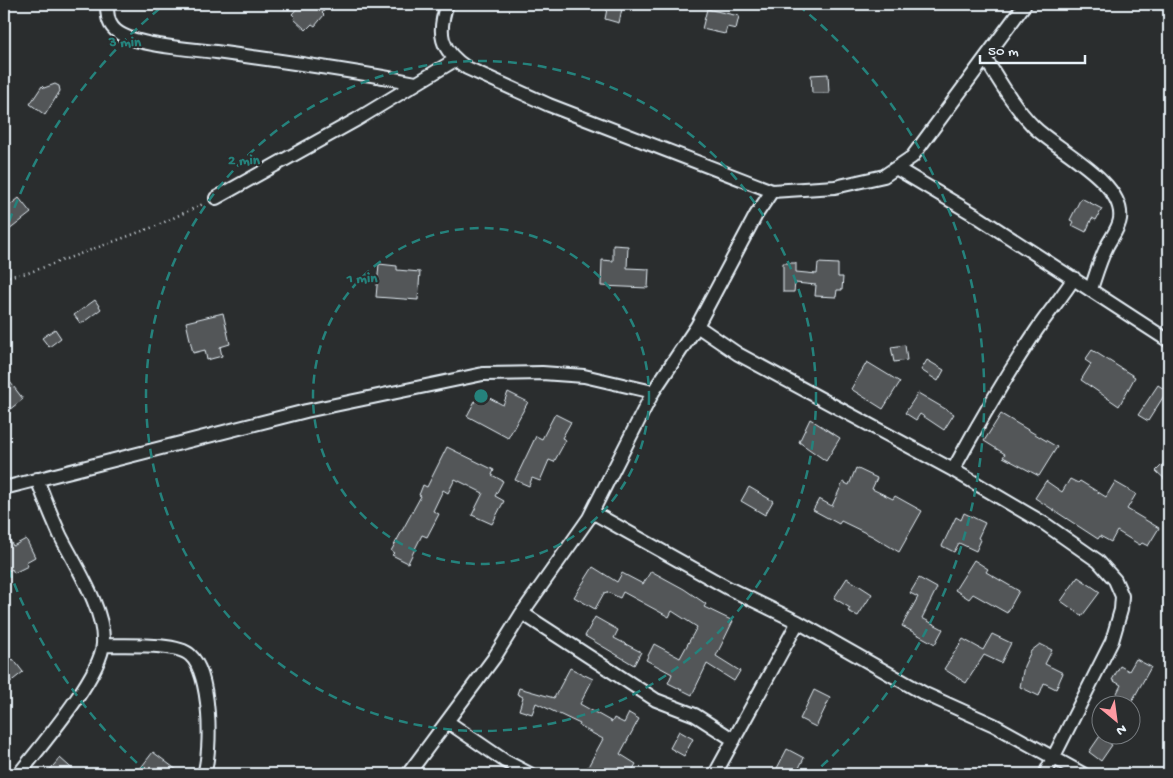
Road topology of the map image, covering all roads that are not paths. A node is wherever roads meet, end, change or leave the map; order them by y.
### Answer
1 (107, 4) edge
2 (447, 4) edge
3 (1024, 4) edge
4 (985, 58) junction
5 (455, 60) junction
6 (416, 83) junction
7 (896, 168) junction
8 (772, 191) junction
9 (216, 198) road end
10 (1074, 278) junction
11 (1091, 289) junction
12 (697, 326) junction
13 (1169, 341) edge
14 (653, 392) junction
15 (953, 470) junction
16 (36, 479) junction
17 (4, 488) edge
18 (592, 512) junction
19 (522, 613) junction
20 (798, 622) junction
21 (103, 645) junction
22 (448, 722) junction
23 (734, 740) junction
24 (1054, 758) junction
25 (19, 774) edge
26 (204, 774) edge
27 (408, 774) edge
28 (530, 774) edge
29 (715, 774) edge
30 (1045, 774) edge
31 (1083, 774) edge

1 - 6 street
2 - 5 street
3 - 4 street
4 - 7 street
4 - 11 street
5 - 6 street
5 - 8 street
6 - 9 street
7 - 8 street
7 - 10 street
8 - 12 street
10 - 11 street
10 - 15 street
11 - 13 street
12 - 14 street
12 - 15 street
14 - 16 street
14 - 18 street
15 - 24 street
16 - 17 street
16 - 21 street
18 - 19 street
18 - 20 street
19 - 22 street
19 - 23 street
20 - 23 street
20 - 24 street
21 - 25 street
21 - 26 street
22 - 27 street
22 - 28 street
23 - 29 street
24 - 30 street
24 - 31 street

